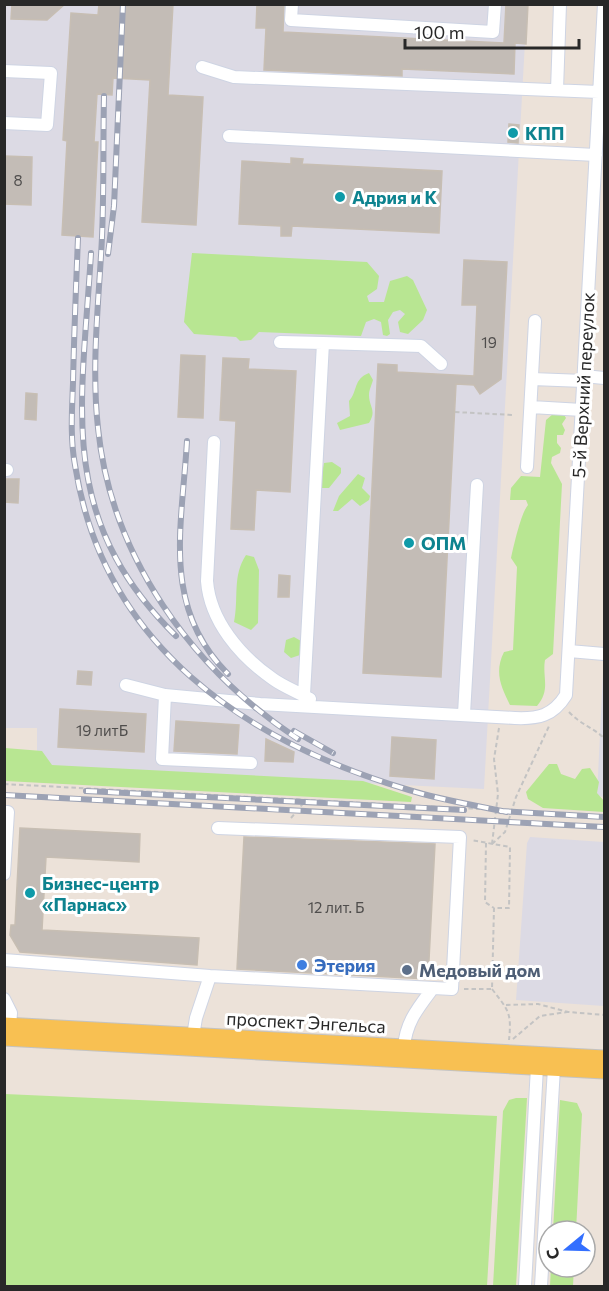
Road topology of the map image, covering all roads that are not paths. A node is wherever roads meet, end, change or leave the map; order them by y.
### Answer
1 (292, 4) edge
2 (495, 4) edge
3 (560, 4) edge
4 (604, 4) edge
5 (202, 67) dead end
6 (4, 71) edge
7 (556, 90) junction
8 (599, 92) junction
9 (4, 123) edge
10 (229, 136) dead end
11 (599, 147) edge
12 (600, 172) edge
13 (535, 321) dead end
14 (280, 342) dead end
15 (323, 343) junction
16 (441, 364) dead end
17 (584, 378) junction
18 (604, 378) edge
19 (532, 379) junction
20 (531, 407) junction
21 (582, 410) junction
22 (214, 442) dead end
23 (527, 467) dead end
24 (477, 484) dead end
25 (569, 651) junction
26 (604, 654) edge
27 (126, 685) dead end
28 (165, 695) junction
29 (304, 695) junction
30 (327, 708) junction
31 (464, 714) junction
32 (483, 716) junction
33 (483, 729) dead end
34 (251, 763) dead end
35 (4, 812) edge
36 (218, 828) dead end
37 (4, 874) edge
38 (4, 960) edge
39 (210, 976) junction
40 (433, 988) junction
41 (4, 999) edge
42 (6, 1030) edge
43 (193, 1036) junction
44 (404, 1047) junction
45 (604, 1058) edge
46 (541, 1061) junction
47 (554, 1068) junction
48 (604, 1071) edge
49 (525, 1287) edge
50 (542, 1287) edge

1 - 2 street
3 - 7 street
4 - 8 street, 5-й Верхний переулок
5 - 7 street
6 - 9 street
7 - 8 street
8 - 11 street, 5-й Верхний переулок
10 - 11 street
11 - 12 street, 5-й Верхний переулок
12 - 17 street, 5-й Верхний переулок
13 - 19 street
14 - 15 street
15 - 16 street
15 - 29 street
17 - 18 street
17 - 19 street
17 - 21 street, 5-й Верхний переулок
19 - 20 street
20 - 21 street
20 - 23 street
21 - 25 street, 5-й Верхний переулок
22 - 29 street
24 - 31 street
25 - 26 street
25 - 32 street, 5-й Верхний переулок
27 - 28 street
28 - 30 street
28 - 34 street
29 - 30 street
30 - 31 street
31 - 32 street
32 - 33 street
35 - 37 street
36 - 40 street
38 - 39 street
39 - 40 street
39 - 43 street
40 - 44 street
41 - 42 street
42 - 43 main road, проспект Энгельса
42 - 46 main road, проспект Энгельса
43 - 44 main road, проспект Энгельса
44 - 46 main road, проспект Энгельса
45 - 46 main road, проспект Энгельса
46 - 47 main road, проспект Энгельса
46 - 49 street
47 - 48 main road, проспект Энгельса
47 - 50 street

